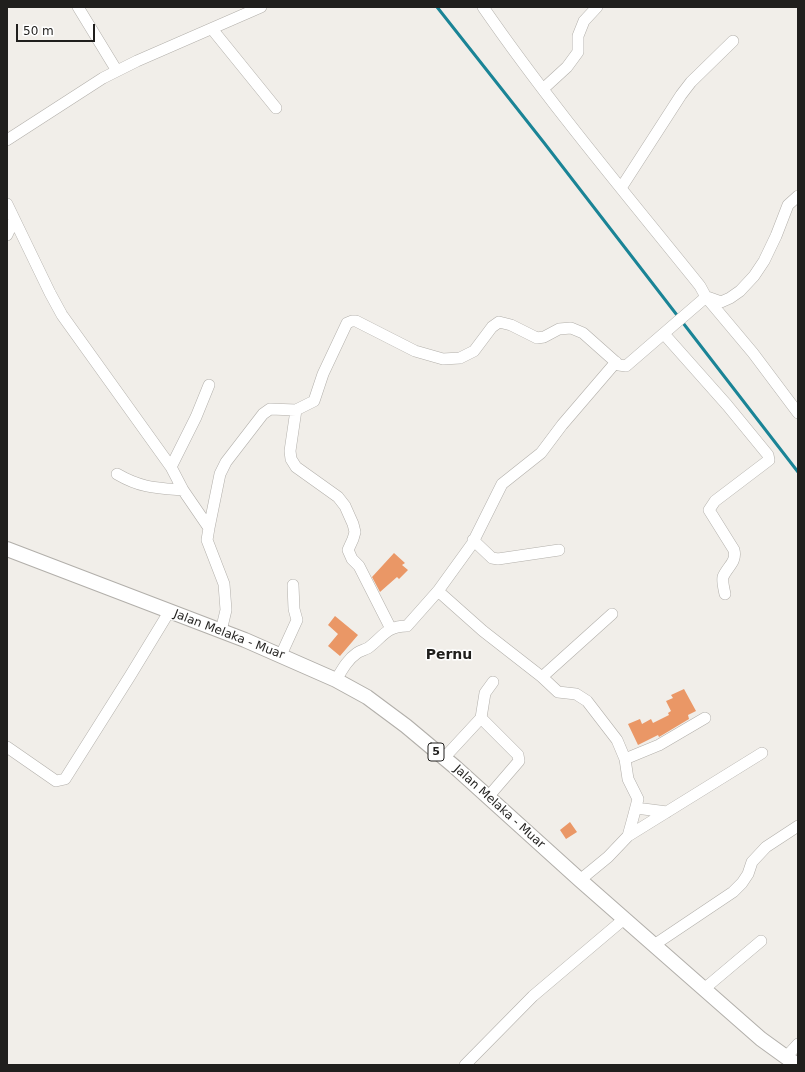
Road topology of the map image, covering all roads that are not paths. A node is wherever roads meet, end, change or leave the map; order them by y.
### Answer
1 (78, 7) edge
2 (261, 7) edge
3 (483, 7) edge
4 (597, 7) edge
5 (212, 28) junction
6 (733, 41) dead end
7 (117, 71) junction
8 (543, 89) junction
9 (276, 108) dead end
10 (7, 140) edge
11 (621, 188) junction
12 (798, 196) edge
13 (7, 204) edge
14 (14, 220) junction
15 (7, 235) edge
16 (706, 297) junction
17 (668, 331) junction
18 (616, 362) junction
19 (208, 385) dead end
20 (296, 410) junction
21 (798, 413) edge
22 (171, 467) junction
23 (117, 474) dead end
24 (183, 490) junction
25 (209, 528) junction
26 (473, 540) junction
27 (7, 548) edge
28 (559, 550) dead end
29 (293, 585) dead end
30 (438, 591) junction
31 (725, 594) dead end
32 (169, 612) junction
33 (612, 614) dead end
34 (391, 629) junction
35 (221, 631) junction
36 (285, 646) junction
37 (340, 673) junction
38 (542, 677) junction
39 (493, 682) dead end
40 (481, 718) junction
41 (705, 718) dead end
42 (7, 747) edge
43 (762, 753) dead end
44 (444, 758) junction
45 (625, 759) junction
46 (488, 797) junction
47 (636, 808) junction
48 (667, 812) junction
49 (798, 826) edge
50 (628, 836) junction
51 (580, 880) junction
52 (624, 919) junction
53 (761, 941) dead end
54 (654, 945) junction
55 (704, 989) junction
56 (798, 1044) edge
57 (791, 1062) edge
58 (465, 1065) edge

1 - 7 street
2 - 5 street
3 - 8 street
4 - 8 street
5 - 7 street
5 - 9 street
6 - 11 street
7 - 10 street
8 - 11 street
11 - 16 street
12 - 16 street
13 - 14 street
14 - 15 street
14 - 22 street
16 - 17 street
16 - 21 street
17 - 18 street
17 - 31 street
18 - 20 street
18 - 26 street
19 - 22 street
20 - 25 street
20 - 34 street
22 - 24 street
23 - 24 street
24 - 25 street
25 - 35 street
26 - 28 street
26 - 30 street
27 - 32 main road, Jalan Melaka - Muar / 5
29 - 36 street
30 - 34 street
30 - 38 street
32 - 35 main road, Jalan Melaka - Muar / 5
32 - 42 street
33 - 38 street
34 - 37 street
35 - 36 main road, Jalan Melaka - Muar / 5
36 - 37 main road, Jalan Melaka - Muar / 5
37 - 44 main road, Jalan Melaka - Muar / 5
38 - 45 street
39 - 40 street
40 - 44 street
40 - 46 street
41 - 45 street
43 - 48 street
44 - 46 main road, Jalan Melaka - Muar / 5
45 - 47 street
46 - 51 main road, Jalan Melaka - Muar / 5
47 - 48 street
47 - 50 street
48 - 50 street
49 - 54 street
50 - 51 street
51 - 52 main road, Jalan Melaka - Muar / 5
52 - 54 main road, Jalan Melaka - Muar / 5
52 - 58 street
53 - 55 street
54 - 55 main road, Jalan Melaka - Muar / 5
55 - 57 main road, Jalan Melaka - Muar / 5
56 - 57 street

